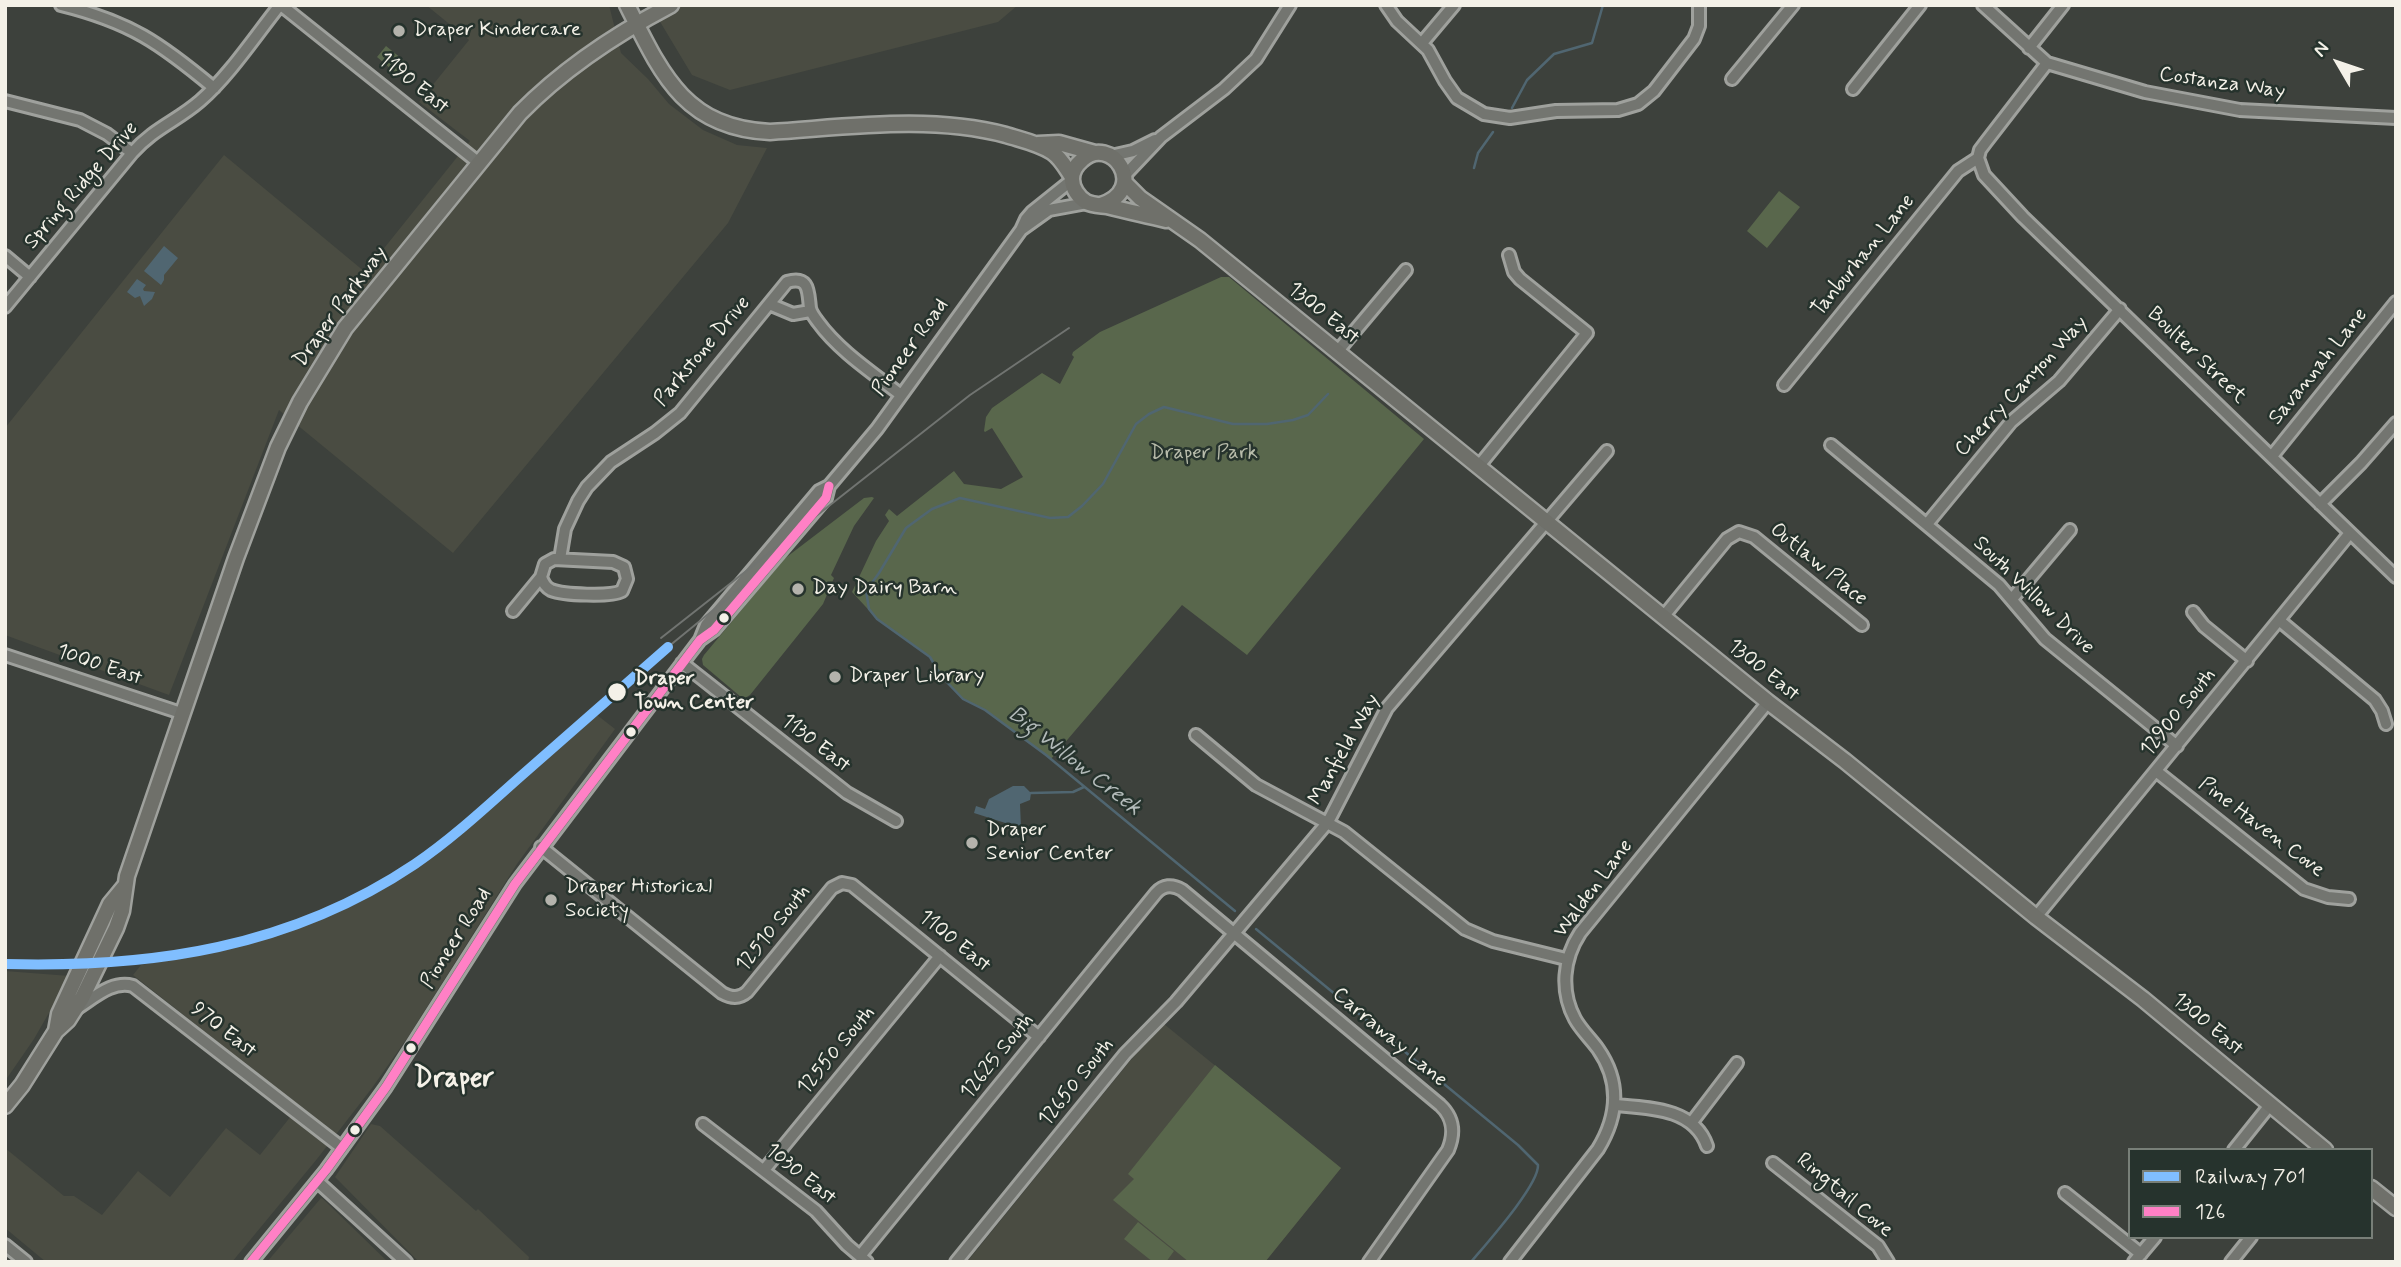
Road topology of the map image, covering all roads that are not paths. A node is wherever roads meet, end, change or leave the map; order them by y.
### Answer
1 (61, 5) edge
2 (280, 5) edge
3 (627, 5) edge
4 (671, 5) edge
5 (1290, 5) edge
6 (1386, 5) edge
7 (1454, 5) edge
8 (1699, 5) edge
9 (1793, 5) edge
10 (1920, 5) edge
11 (1983, 5) edge
12 (2063, 5) edge
13 (636, 24) junction
14 (1422, 43) junction
15 (2029, 48) junction
16 (2047, 63) junction
17 (1732, 79) dead end
18 (214, 88) junction
19 (1853, 89) dead end
20 (5, 102) edge
21 (2396, 118) edge
22 (1161, 137) junction
23 (1037, 144) junction
24 (132, 153) junction
25 (1095, 153) junction
26 (1111, 156) junction
27 (1978, 158) junction
28 (479, 163) junction
29 (1072, 178) junction
30 (1125, 179) junction
31 (1094, 204) junction
32 (1177, 223) junction
33 (1021, 230) junction
34 (1509, 255) dead end
35 (5, 256) edge
36 (1406, 270) dead end
37 (30, 276) junction
38 (2396, 302) edge
39 (769, 303) junction
40 (5, 307) edge
41 (2120, 309) junction
42 (810, 310) junction
43 (1337, 352) junction
44 (1784, 385) dead end
45 (901, 395) junction
46 (2396, 423) edge
47 (1831, 445) dead end
48 (1607, 450) dead end
49 (2272, 456) junction
50 (1478, 467) junction
51 (2320, 504) junction
52 (1546, 522) junction
53 (1927, 524) junction
54 (2070, 530) dead end
55 (2350, 533) junction
56 (560, 559) junction
57 (2396, 577) edge
58 (541, 578) junction
59 (2012, 599) junction
60 (513, 611) dead end
61 (2193, 612) dead end
62 (1663, 617) junction
63 (2280, 621) junction
64 (1862, 625) dead end
65 (5, 655) edge
66 (2247, 661) junction
67 (682, 663) junction
68 (1768, 702) junction
69 (181, 713) junction
70 (2386, 724) dead end
71 (1196, 735) dead end
72 (2177, 746) junction
73 (2156, 771) junction
74 (896, 821) dead end
75 (1328, 822) junction
76 (541, 847) junction
77 (842, 883) joint
78 (1169, 886) joint
79 (124, 887) junction
80 (2349, 899) dead end
81 (2036, 917) junction
82 (1234, 935) junction
83 (940, 956) junction
84 (1566, 959) junction
85 (74, 1011) junction
86 (56, 1031) junction
87 (1039, 1037) junction
88 (1737, 1063) dead end
89 (1615, 1105) junction
90 (2270, 1105) junction
91 (5, 1106) edge
92 (1692, 1122) junction
93 (703, 1124) dead end
94 (1707, 1146) dead end
95 (342, 1148) junction
96 (2236, 1148) edge
97 (2322, 1148) edge
98 (1773, 1163) dead end
99 (764, 1170) junction
100 (317, 1181) junction
101 (2373, 1190) edge
102 (2065, 1193) dead end
103 (2396, 1208) edge
104 (2153, 1239) edge
105 (2249, 1239) edge
106 (5, 1245) edge
107 (2138, 1258) edge
108 (864, 1259) edge
109 (26, 1262) edge
110 (251, 1262) edge
111 (406, 1262) edge
112 (956, 1262) edge
113 (1370, 1262) edge
114 (1510, 1262) edge
115 (1888, 1262) edge
116 (2231, 1262) edge

1 - 18 street
2 - 18 street, Spring Ridge Drive
2 - 28 street, 1190 East
3 - 13 main road
4 - 13 main road, Draper Parkway
5 - 22 street
6 - 14 street
7 - 14 street
8 - 14 street
9 - 17 street
10 - 19 street
11 - 15 street
12 - 15 street
13 - 23 main road
13 - 28 main road, Draper Parkway
15 - 16 street
16 - 21 street, Costanza Way
16 - 27 street, Tanburhan Lane
18 - 24 street, Spring Ridge Drive
20 - 24 street
22 - 26 street
22 - 30 street
23 - 25 main road
23 - 29 main road
24 - 37 street, Spring Ridge Drive
25 - 26 main road
25 - 29 main road
26 - 30 main road
27 - 41 street, Boulter Street
27 - 44 street, Tanburhan Lane
28 - 69 main road, Draper Parkway
29 - 31 main road
29 - 33 street, Pioneer Road
30 - 31 main road
30 - 32 main road, 1300 East
31 - 32 main road, 1300 East
31 - 33 street, Pioneer Road
32 - 43 main road, 1300 East
33 - 45 street, Pioneer Road
34 - 50 street
35 - 37 street
36 - 43 street
37 - 40 street, Spring Ridge Drive
38 - 49 street, Savannah Lane
39 - 42 street, Parkstone Drive
39 - 42 street
39 - 56 street, Parkstone Drive
41 - 49 street, Boulter Street
41 - 53 street, Cherry Canyon Way
42 - 45 street
43 - 50 main road, 1300 East
45 - 67 street, Pioneer Road
46 - 51 street
47 - 53 street, South Willow Drive
48 - 52 street, Manfield Way
49 - 51 street, Boulter Street
50 - 52 main road, 1300 East
51 - 55 street, Boulter Street
52 - 62 main road, 1300 East
52 - 75 street, Manfield Way
53 - 59 street, South Willow Drive
54 - 59 street
55 - 57 street, Boulter Street
55 - 63 street, 12900 South
56 - 58 street
56 - 58 street
58 - 60 street
59 - 72 street, South Willow Drive
61 - 66 street
62 - 64 street, Outlaw Place
62 - 68 main road, 1300 East
63 - 66 street, 12900 South
63 - 70 street
65 - 69 street, 1000 East
66 - 72 street, 12900 South
67 - 74 street, 1130 East
67 - 76 street, Pioneer Road
68 - 81 main road, 1300 East
68 - 84 street, Walden Lane
69 - 79 main road, Draper Parkway
71 - 75 street
72 - 73 street, 12900 South
73 - 80 street, Pine Haven Cove
73 - 81 street, 12900 South
75 - 82 street, Manfield Way
75 - 84 street
76 - 77 street, 12510 South
76 - 95 street, Pioneer Road
77 - 83 street, 1100 East
78 - 82 street, Carraway Lane
78 - 87 street, 12625 South
79 - 85 main road, Draper Parkway
79 - 86 main road, Draper Parkway
81 - 90 main road, 1300 East
82 - 112 street, 12650 South
82 - 113 street, Carraway Lane
83 - 87 street, 1100 East
83 - 99 street, 12550 South
84 - 89 street, Walden Lane
85 - 86 main road, Draper Parkway
85 - 95 street, 970 East
86 - 91 main road, Draper Parkway
87 - 108 street, 12625 South
88 - 92 street
89 - 92 street
89 - 114 street, Walden Lane
90 - 96 street
90 - 97 main road, 1300 East
92 - 94 street
93 - 99 street, 1030 East
95 - 100 street, Pioneer Road
98 - 115 street, Ringtail Cove
99 - 108 street, 1030 East
100 - 110 street, Pioneer Road
100 - 111 street
101 - 103 main road
102 - 107 street
104 - 107 street
105 - 116 street
106 - 109 street

